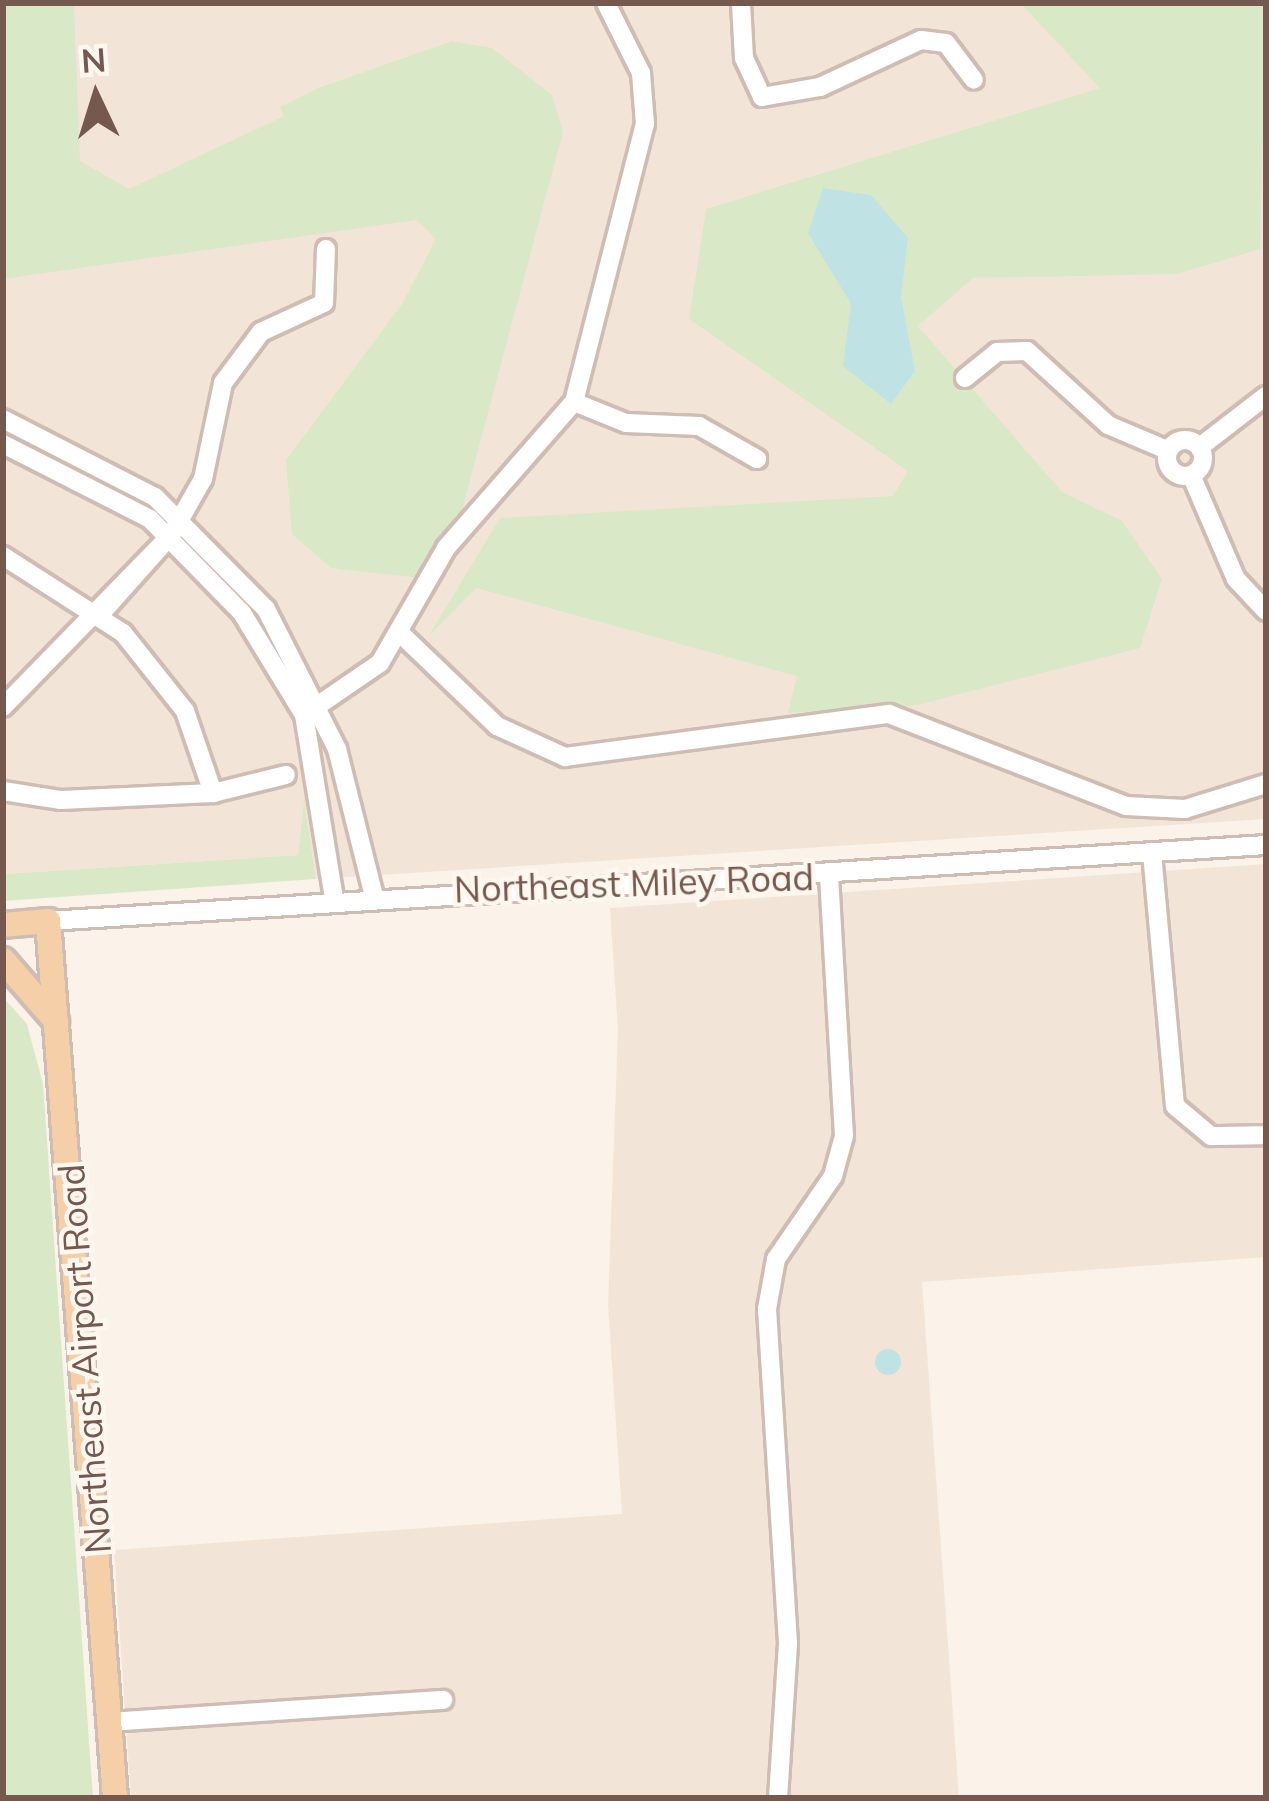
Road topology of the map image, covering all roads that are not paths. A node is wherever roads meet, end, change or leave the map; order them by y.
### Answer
1 (633, 3) edge
2 (741, 3) edge
3 (610, 9) edge
4 (974, 80) dead end
5 (326, 249) dead end
6 (965, 379) dead end
7 (1266, 396) edge
8 (574, 402) junction
9 (3, 418) edge
10 (3, 444) edge
11 (1201, 446) junction
12 (1168, 450) junction
13 (757, 459) dead end
14 (1192, 477) junction
15 (176, 526) junction
16 (3, 556) edge
17 (1266, 611) edge
18 (101, 612) junction
19 (402, 635) junction
20 (3, 707) edge
21 (312, 710) junction
22 (286, 775) dead end
23 (1266, 784) edge
24 (3, 791) edge
25 (214, 793) junction
26 (1266, 845) edge
27 (1152, 853) junction
28 (829, 874) junction
29 (374, 896) junction
30 (334, 898) junction
31 (48, 921) junction
32 (3, 925) edge
33 (3, 960) edge
34 (57, 1023) junction
35 (1266, 1135) edge
36 (442, 1700) dead end
37 (110, 1722) junction
38 (115, 1798) edge
39 (778, 1798) edge

1 - 3 street
2 - 4 street
3 - 8 street
5 - 15 street
6 - 12 street
7 - 11 street
8 - 13 street
8 - 19 street
9 - 15 street
10 - 15 street
11 - 12 street
11 - 14 street
12 - 14 street
14 - 17 street
15 - 18 street
15 - 21 street
16 - 18 street
18 - 20 street
18 - 25 street
19 - 21 street
19 - 23 street
21 - 29 street
21 - 30 street
22 - 25 street
24 - 25 street
26 - 27 street, Northeast Miley Road
27 - 28 street, Northeast Miley Road
27 - 35 street
28 - 29 street, Northeast Miley Road
28 - 39 street
29 - 30 street, Northeast Miley Road
30 - 31 street, Northeast Miley Road
31 - 32 main road, Northeast Miley Road
31 - 34 main road, Northeast Airport Road
33 - 34 main road
34 - 37 main road, Northeast Airport Road
36 - 37 street
37 - 38 main road, Northeast Airport Road

